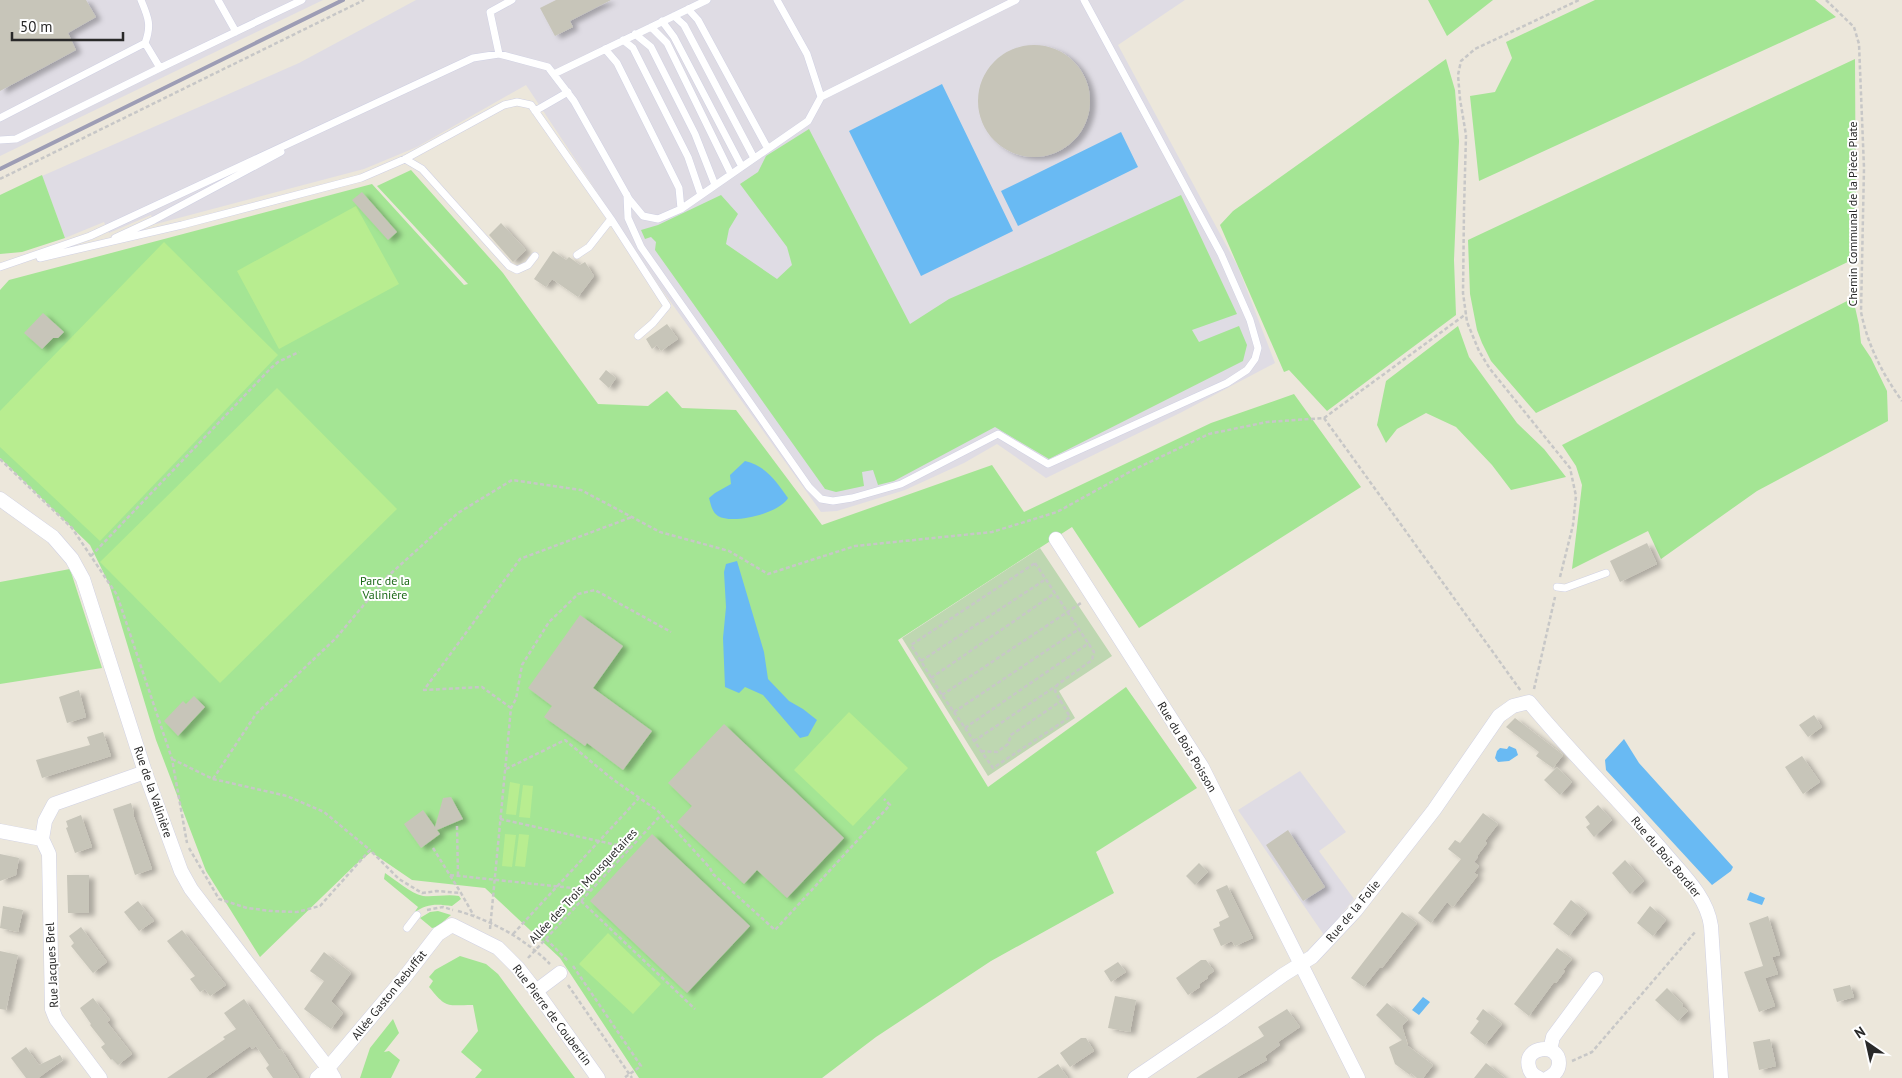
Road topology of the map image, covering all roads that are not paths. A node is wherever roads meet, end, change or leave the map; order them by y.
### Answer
1 (142, 0) edge
2 (218, 0) edge
3 (302, 0) edge
4 (512, 0) edge
5 (707, 0) edge
6 (777, 0) edge
7 (1016, 0) edge
8 (1084, 0) edge
9 (688, 9) junction
10 (674, 16) junction
11 (662, 22) junction
12 (651, 27) junction
13 (236, 32) junction
14 (635, 34) junction
15 (623, 40) junction
16 (145, 43) junction
17 (604, 50) junction
18 (499, 54) junction
19 (160, 68) junction
20 (554, 74) junction
21 (568, 92) junction
22 (821, 97) junction
23 (359, 111) junction
24 (535, 111) junction
25 (0, 118) edge
26 (0, 140) edge
27 (768, 149) junction
28 (754, 158) junction
29 (405, 159) junction
30 (742, 167) junction
31 (731, 174) junction
32 (715, 185) junction
33 (627, 195) junction
34 (701, 195) junction
35 (681, 209) junction
36 (611, 219) junction
37 (101, 244) junction
38 (577, 255) dead end
39 (535, 256) dead end
40 (8, 265) junction
41 (0, 267) edge
42 (638, 336) dead end
43 (0, 499) edge
44 (1056, 539) dead end
45 (1606, 573) dead end
46 (1557, 587) road end
47 (1529, 702) joint
48 (145, 772) junction
49 (0, 831) edge
50 (42, 839) junction
51 (417, 915) dead end
52 (452, 925) joint
53 (407, 928) dead end
54 (1301, 965) junction
55 (560, 973) road end
56 (1596, 979) dead end
57 (536, 991) junction
58 (1550, 1050) junction
59 (331, 1073) edge
60 (100, 1078) edge
61 (317, 1078) edge
62 (598, 1078) edge
63 (1135, 1078) edge
64 (1358, 1078) edge
65 (1539, 1078) edge
66 (1548, 1078) edge
67 (1721, 1078) edge

1 - 16 lane
2 - 13 lane
3 - 13 lane
4 - 18 lane
5 - 9 lane
6 - 22 lane
7 - 22 lane
8 - 33 lane
9 - 10 lane
9 - 27 lane
10 - 11 lane
10 - 28 lane
11 - 12 lane
11 - 30 lane
12 - 14 lane
12 - 31 lane
13 - 19 lane
14 - 15 lane
14 - 32 lane
15 - 17 lane
15 - 34 lane
16 - 19 lane
16 - 25 lane
17 - 20 lane
17 - 35 lane
18 - 20 lane
18 - 23 lane
19 - 26 lane
20 - 21 lane
21 - 24 lane
21 - 33 lane
22 - 27 lane
23 - 37 lane
23 - 40 lane
24 - 29 lane
24 - 36 lane
27 - 28 lane
28 - 30 lane
29 - 37 lane
29 - 39 lane
30 - 31 lane
31 - 32 lane
32 - 34 lane
33 - 35 lane
34 - 35 lane
36 - 38 lane
36 - 42 lane
37 - 40 lane
40 - 41 lane
43 - 48 street, Rue de la Valinière
44 - 54 street, Rue du Bois Poisson
45 - 46 lane
47 - 54 street, Rue de la Folie
47 - 67 street, Rue du Bois Bordier
48 - 50 street
48 - 59 street, Rue de la Valinière
49 - 50 street
50 - 60 street, Rue Jacques Brel
51 - 53 lane
52 - 57 street, Rue Pierre de Coubertin
52 - 59 street, Allée Gaston Rebuffat
54 - 63 street, Rue de la Folie
54 - 64 street, Rue du Bois Poisson
55 - 57 street
56 - 58 street
57 - 62 street, Rue Pierre de Coubertin
58 - 65 street
58 - 66 street
59 - 61 street, Allée Gaston Rebuffat

